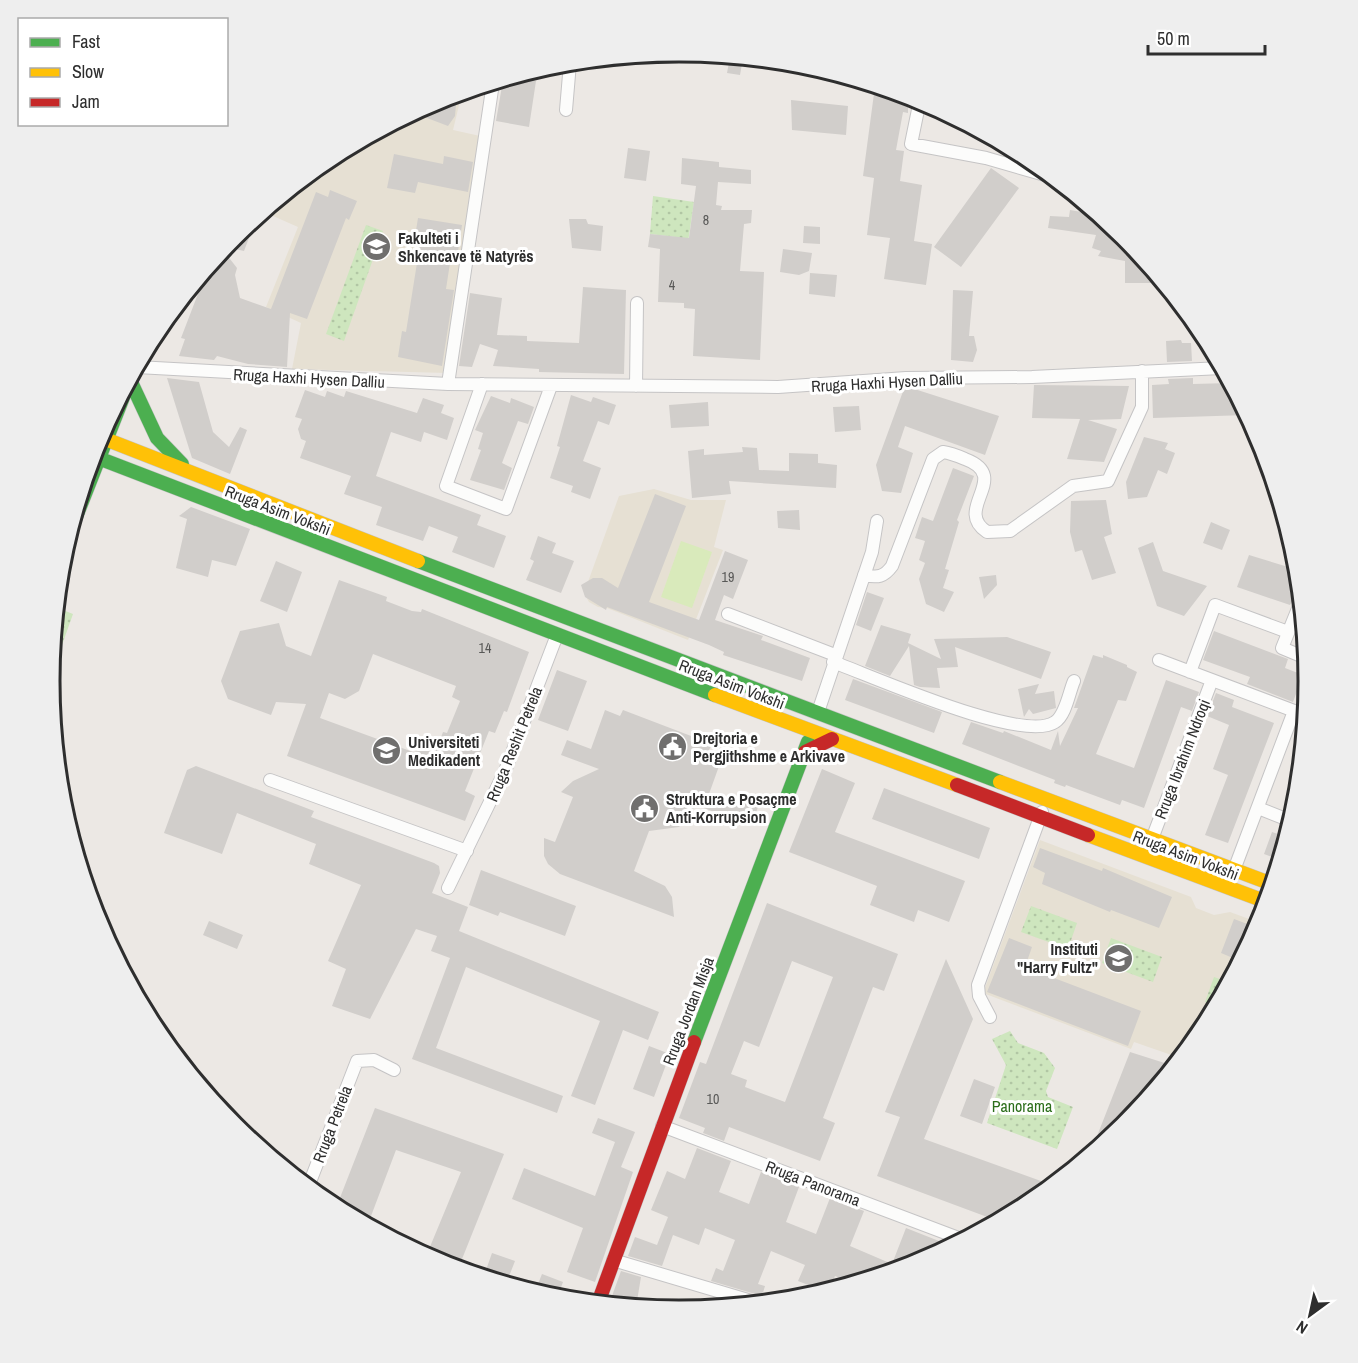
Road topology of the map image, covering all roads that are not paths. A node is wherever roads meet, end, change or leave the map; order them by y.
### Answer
1 (569, 72) edge
2 (492, 92) edge
3 (566, 110) dead end
4 (918, 111) edge
5 (1027, 170) edge
6 (637, 303) dead end
7 (145, 368) edge
8 (1213, 368) edge
9 (1142, 371) junction
10 (448, 384) junction
11 (482, 384) junction
12 (551, 386) junction
13 (636, 386) junction
14 (133, 390) edge
15 (109, 440) edge
16 (102, 459) edge
17 (193, 474) junction
18 (877, 521) dead end
19 (864, 575) junction
20 (728, 614) dead end
21 (1294, 615) edge
22 (1288, 632) junction
23 (557, 635) junction
24 (1297, 654) edge
25 (834, 658) junction
26 (1159, 660) dead end
27 (1191, 672) junction
28 (1212, 680) junction
29 (1074, 681) dead end
30 (818, 712) junction
31 (1297, 712) edge
32 (1297, 720) edge
33 (812, 731) junction
34 (832, 739) junction
35 (805, 752) junction
36 (270, 780) dead end
37 (1047, 800) junction
38 (1258, 808) junction
39 (1040, 818) junction
40 (1282, 818) edge
41 (1152, 839) junction
42 (467, 851) junction
43 (1234, 870) junction
44 (1265, 881) edge
45 (448, 888) dead end
46 (1258, 900) edge
47 (990, 1017) dead end
48 (394, 1070) dead end
49 (662, 1126) junction
50 (311, 1179) edge
51 (954, 1236) edge
52 (613, 1260) junction
53 (601, 1295) edge
54 (738, 1297) edge

1 - 3 street
2 - 10 street
4 - 5 street
6 - 13 street
7 - 10 street, Rruga Haxhi Hysen Dalliu
8 - 9 street, Rruga Haxhi Hysen Dalliu
9 - 13 street, Rruga Haxhi Hysen Dalliu
9 - 19 street
10 - 11 street, Rruga Haxhi Hysen Dalliu
11 - 12 street, Rruga Haxhi Hysen Dalliu
11 - 12 street
12 - 13 street, Rruga Haxhi Hysen Dalliu
14 - 17 main road
15 - 17 main road, Rruga Asim Vokshi
16 - 23 main road, Rruga Asim Vokshi
17 - 30 main road, Rruga Asim Vokshi
18 - 19 street
19 - 25 street
20 - 25 street
21 - 22 street
22 - 24 street
22 - 27 street
23 - 33 main road, Rruga Asim Vokshi
23 - 42 street, Rruga Reshit Petrela
25 - 29 street
25 - 30 street
26 - 27 street
27 - 28 street
28 - 31 street
28 - 41 street, Rruga Ibrahim Ndroqi
30 - 33 main road, Rruga Jordan Misja
30 - 37 main road, Rruga Asim Vokshi
32 - 38 street
33 - 34 main road, Rruga Asim Vokshi
33 - 35 main road, Rruga Jordan Misja
34 - 35 main road
34 - 39 main road, Rruga Asim Vokshi
35 - 49 main road, Rruga Jordan Misja
36 - 42 street
37 - 39 street
37 - 41 main road, Rruga Asim Vokshi
38 - 40 street
38 - 43 street
39 - 46 main road, Rruga Asim Vokshi
39 - 47 street
41 - 43 main road, Rruga Asim Vokshi
42 - 45 street, Rruga Reshit Petrela
43 - 44 main road, Rruga Asim Vokshi
48 - 50 street, Rruga Petrela
49 - 51 street, Rruga Panorama
49 - 52 main road, Rruga Jordan Misja
52 - 53 main road, Rruga Jordan Misja
52 - 54 street

